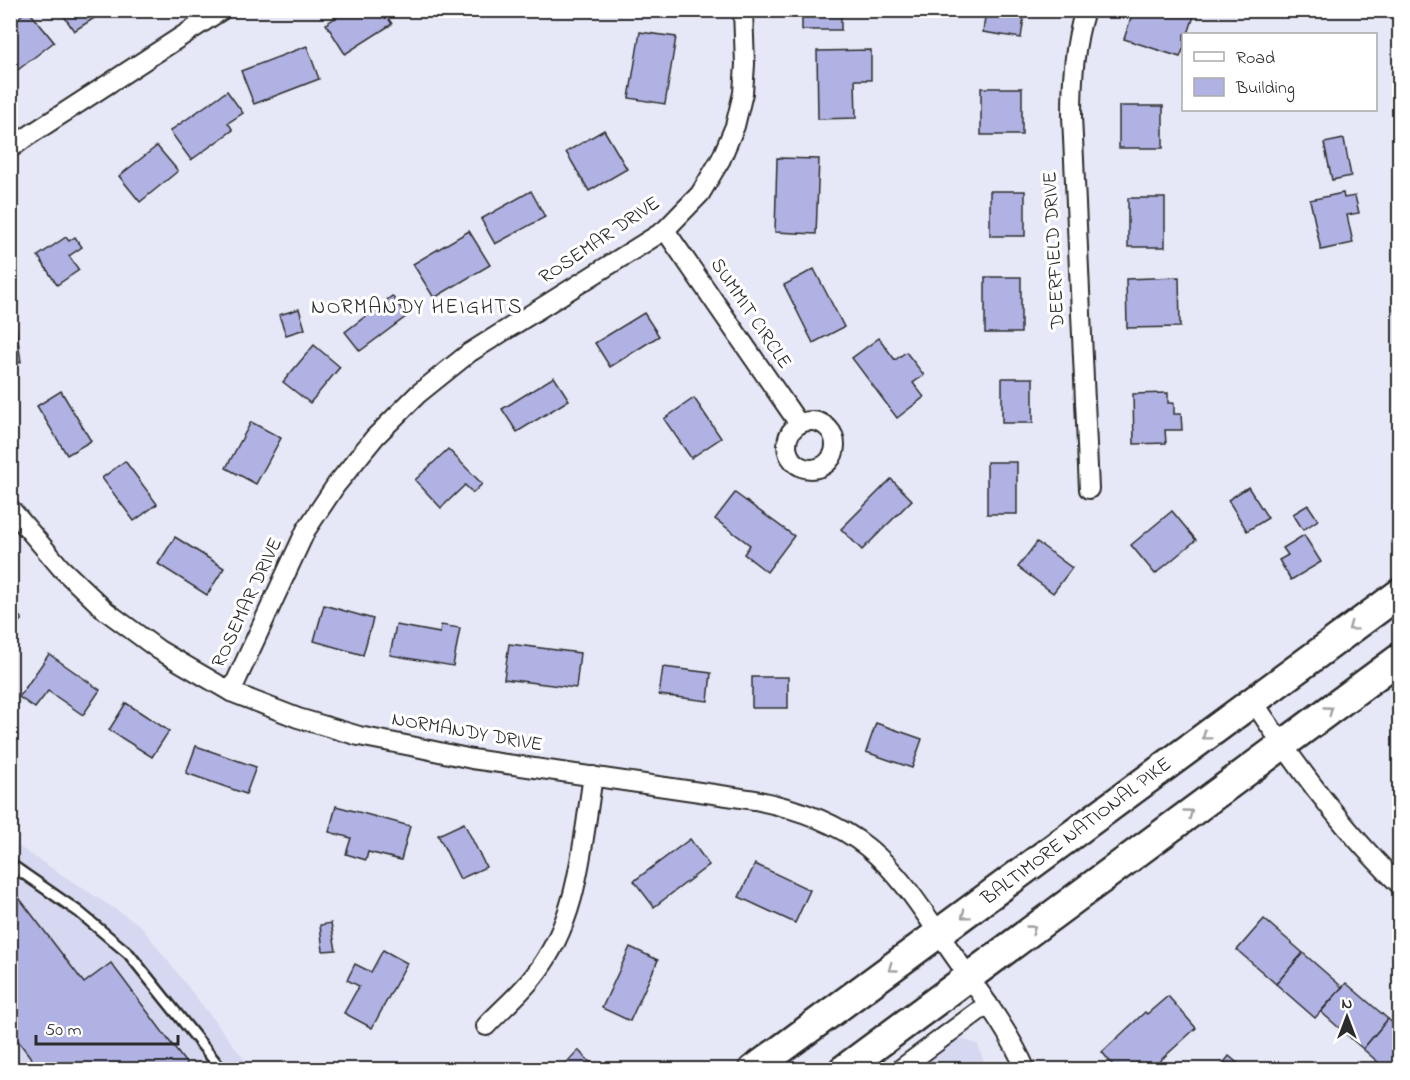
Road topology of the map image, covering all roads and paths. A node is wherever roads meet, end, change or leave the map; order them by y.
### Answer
1 (222, 10) edge
2 (743, 10) edge
3 (1085, 10) edge
4 (10, 149) edge
5 (665, 230) junction
6 (799, 424) dead end
7 (1089, 489) dead end
8 (10, 508) edge
9 (1400, 592) edge
10 (1400, 658) edge
11 (231, 692) junction
12 (1253, 701) junction
13 (1282, 744) junction
14 (593, 776) junction
15 (10, 864) edge
16 (1400, 885) edge
17 (939, 934) junction
18 (968, 976) junction
19 (988, 1004) junction
20 (486, 1026) dead end
21 (222, 1070) edge
22 (753, 1070) edge
23 (843, 1070) edge
24 (898, 1070) edge
25 (1026, 1070) edge

1 - 4 street
2 - 5 street, ROSEMAR DRIVE
3 - 7 street, DEERFIELD DRIVE
5 - 6 street, SUMMIT CIRCLE
5 - 11 street, ROSEMAR DRIVE
8 - 11 street, NORMANDY DRIVE
9 -> 12 main road, BALTIMORE NATIONAL PIKE
13 -> 10 main road
11 - 14 street, NORMANDY DRIVE
12 - 13 street
12 -> 17 main road, BALTIMORE NATIONAL PIKE
13 - 16 street
18 -> 13 main road
14 - 17 street, NORMANDY DRIVE
14 - 20 street
15 - 21 lane
17 - 18 street, NORMANDY DRIVE
17 -> 22 main road, BALTIMORE NATIONAL PIKE
18 - 19 street, NORMANDY DRIVE
18 - 23 main road
19 - 24 street
19 - 25 street, NORMANDY DRIVE

